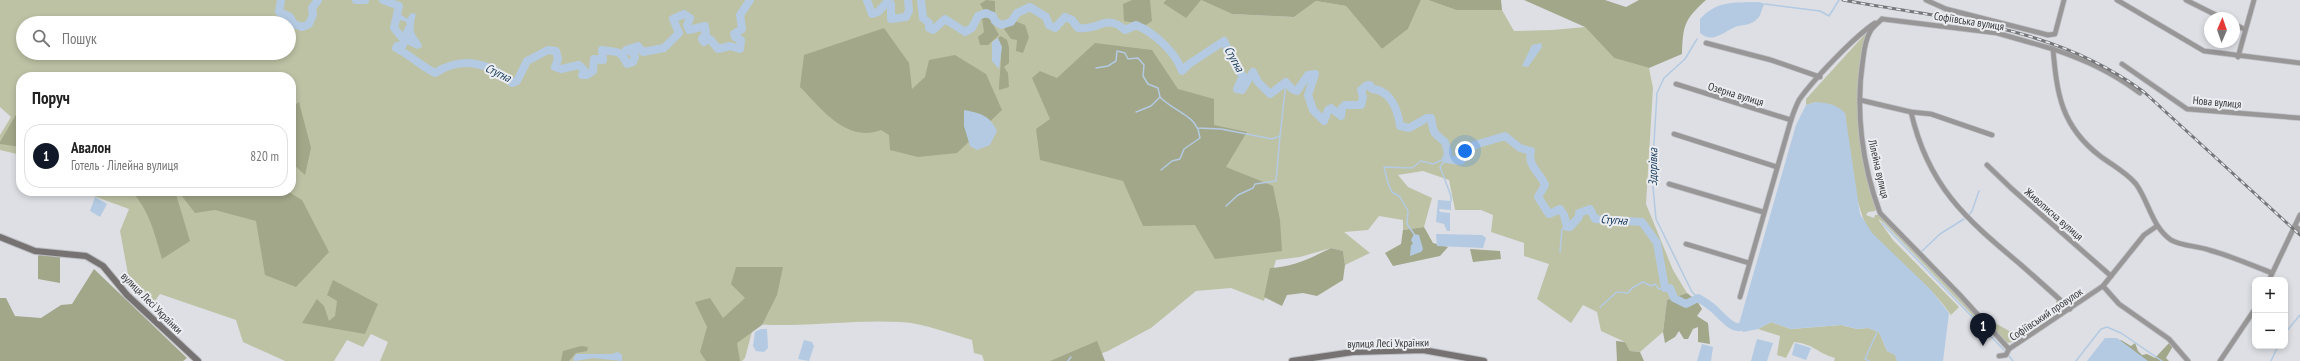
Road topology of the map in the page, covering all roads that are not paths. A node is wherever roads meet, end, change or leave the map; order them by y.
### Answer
1 (1926, 0) edge
2 (2064, 0) edge
3 (2117, 0) edge
4 (2186, 0) edge
5 (2254, 0) edge
6 (2210, 12) edge
7 (1882, 19) junction
8 (2240, 27) edge
9 (2244, 29) junction
10 (1706, 43) dead end
11 (2052, 49) junction
12 (2238, 57) junction
13 (2300, 63) edge
14 (2122, 64) dead end
15 (1820, 77) junction
16 (1676, 84) dead end
17 (2140, 93) dead end
18 (1860, 100) junction
19 (1911, 112) junction
20 (2300, 118) edge
21 (1791, 120) junction
22 (1674, 134) dead end
23 (1992, 135) dead end
24 (1987, 165) dead end
25 (1777, 167) junction
26 (1668, 184) dead end
27 (1763, 212) junction
28 (2300, 215) edge
29 (2157, 226) junction
30 (2295, 226) junction
31 (2300, 230) edge
32 (0, 237) edge
33 (1686, 244) dead end
34 (1749, 263) junction
35 (2272, 273) junction
36 (2111, 276) junction
37 (2270, 277) edge
38 (2103, 286) junction
39 (1740, 297) dead end
40 (2070, 309) junction
41 (2252, 313) edge
42 (2009, 349) junction
43 (1999, 356) dead end
44 (198, 361) edge
45 (1292, 361) edge
46 (1484, 361) edge
47 (2188, 361) edge
48 (2220, 361) edge

1 - 2 street, Софіївська вулиця
3 - 12 street
4 - 6 street
5 - 9 street
7 - 11 street, Софіївська вулиця
7 - 15 street
7 - 18 street, Лілейна вулиця
8 - 9 street
9 - 12 street
10 - 15 street
11 - 17 street, Софіївська вулиця
11 - 29 street
12 - 13 street
14 - 20 street, Нова вулиця
15 - 21 street
16 - 21 street, Озерна вулиця
18 - 19 street
18 - 42 street, Лілейна вулиця
19 - 23 street
19 - 40 street
21 - 25 street
22 - 25 street
24 - 36 street, Живописна вулиця
25 - 27 street
26 - 27 street
27 - 34 street
28 - 30 street
29 - 35 street
29 - 36 street, Софіївський провулок
30 - 31 street
30 - 35 street
32 - 44 street, вулиця Лесі Українки
33 - 34 street
34 - 39 street
35 - 37 street
36 - 38 street, Софіївський провулок
38 - 40 street, Софіївський провулок
38 - 47 street
40 - 42 street, Софіївський провулок
41 - 48 street
42 - 43 street, Софіївський провулок
45 - 46 street, вулиця Лесі Українки

